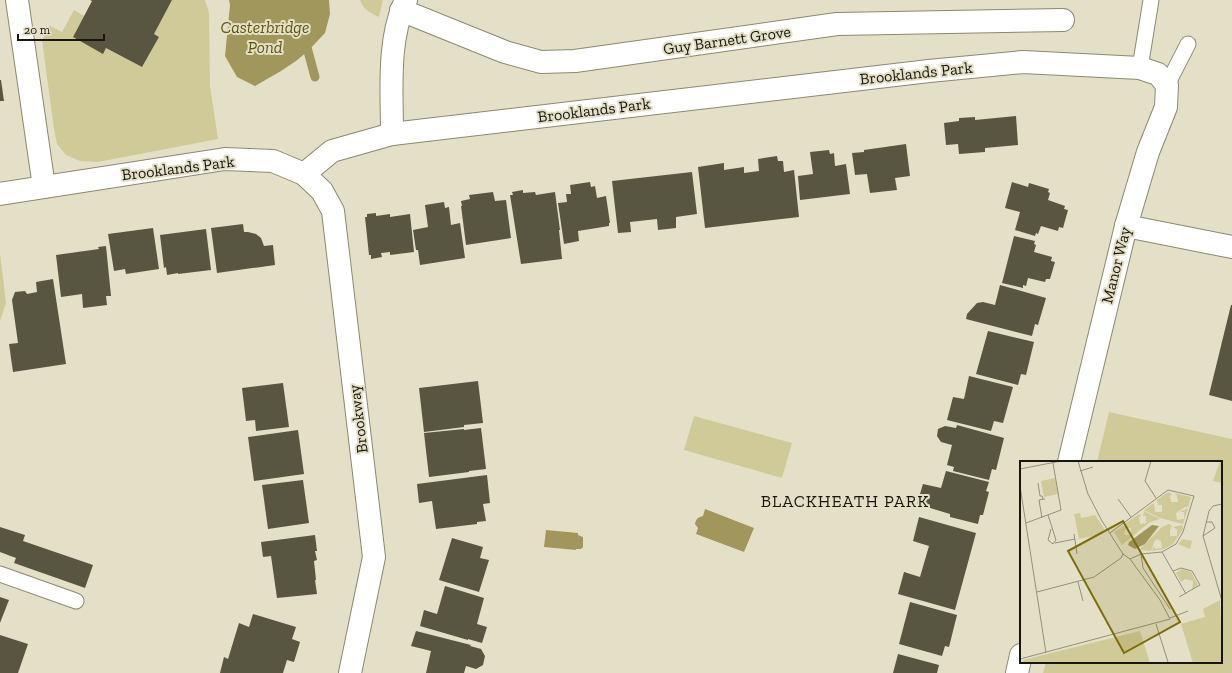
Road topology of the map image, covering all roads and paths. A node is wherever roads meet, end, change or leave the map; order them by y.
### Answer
1 (17, 0) edge
2 (1151, 0) edge
3 (404, 5) edge
4 (1063, 20) dead end
5 (1188, 44) dead end
6 (1155, 75) junction
7 (392, 134) junction
8 (304, 174) junction
9 (44, 187) junction
10 (0, 194) edge
11 (1126, 226) junction
12 (1232, 246) edge
13 (1069, 461) edge
14 (0, 574) edge
15 (76, 601) dead end
16 (1020, 659) edge
17 (350, 673) edge
18 (1016, 673) edge

1 - 9 street
2 - 6 lane
3 - 4 street, Guy Barnett Grove
3 - 7 street
5 - 6 lane
6 - 7 street, Brooklands Park
6 - 11 street, Manor Way
7 - 8 street, Brooklands Park
8 - 9 street, Brooklands Park
8 - 17 street, Brookway
9 - 10 street, Brooklands Park
11 - 12 street
11 - 13 street, Manor Way
14 - 15 lane
16 - 18 street

